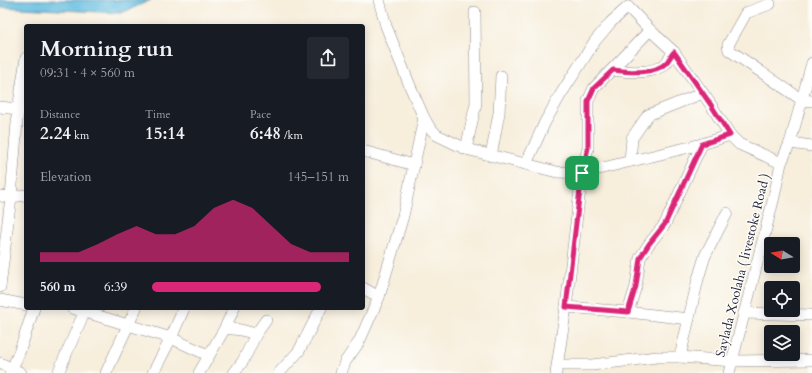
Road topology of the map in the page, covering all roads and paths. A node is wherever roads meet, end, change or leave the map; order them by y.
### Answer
1 (379, 0) edge
2 (628, 3) edge
3 (770, 4) dead end
4 (475, 12) dead end
5 (650, 30) junction
6 (674, 52) junction
7 (812, 63) edge
8 (613, 70) junction
9 (501, 76) dead end
10 (24, 84) edge
11 (703, 93) junction
12 (807, 101) edge
13 (0, 107) edge
14 (22, 110) edge
15 (424, 118) junction
16 (730, 135) junction
17 (790, 143) junction
18 (702, 144) junction
19 (812, 146) edge
20 (466, 149) junction
21 (365, 152) edge
22 (491, 156) junction
23 (630, 161) junction
24 (780, 163) junction
25 (526, 164) junction
26 (414, 165) junction
27 (582, 173) junction
28 (24, 195) edge
29 (5, 196) edge
30 (727, 213) dead end
31 (0, 287) edge
32 (365, 289) edge
33 (379, 297) junction
34 (0, 300) edge
35 (24, 305) edge
36 (566, 307) junction
37 (33, 310) edge
38 (85, 310) edge
39 (135, 310) edge
40 (183, 310) edge
41 (233, 310) edge
42 (320, 310) edge
43 (628, 312) junction
44 (744, 313) junction
45 (812, 315) edge
46 (689, 319) junction
47 (266, 320) dead end
48 (128, 324) junction
49 (225, 328) junction
50 (256, 334) junction
51 (171, 338) junction
52 (208, 355) junction
53 (680, 356) junction
54 (812, 360) edge
55 (733, 361) junction
56 (0, 363) edge
57 (557, 369) edge
58 (15, 371) edge
59 (203, 372) edge
60 (58, 373) edge
61 (106, 373) edge
62 (153, 373) edge
63 (234, 373) edge
64 (279, 373) edge
65 (341, 373) edge
66 (729, 373) edge

1 - 15 street
2 - 5 street
2 - 25 street
3 - 12 street
4 - 20 street
5 - 6 street
5 - 8 street
6 - 8 street
6 - 11 street
7 - 12 street, Saylada Xoolaha ( livestoke Road )
8 - 27 street
9 - 22 street
10 - 14 street
11 - 16 street
11 - 23 street
12 - 17 street, Saylada Xoolaha ( livestoke Road )
13 - 14 street
14 - 29 street
15 - 20 street
15 - 26 street
16 - 18 street
16 - 24 street
17 - 19 street
17 - 24 street, Saylada Xoolaha ( livestoke Road )
18 - 23 street
18 - 43 street
20 - 22 street
21 - 26 street
22 - 25 street
23 - 27 street
24 - 44 street, Saylada Xoolaha ( livestoke Road )
25 - 27 street
26 - 33 street
27 - 36 street
28 - 29 street
29 - 31 street
30 - 46 street
32 - 33 street
33 - 65 street
34 - 35 street
36 - 43 street
36 - 57 street
37 - 58 street
38 - 48 street
38 - 60 street
39 - 48 street
40 - 51 street
41 - 49 street
42 - 64 street
43 - 46 street
44 - 45 street
44 - 55 street, Saylada Xoolaha ( livestoke Road )
46 - 53 street
47 - 50 street
48 - 51 street
48 - 61 street
49 - 50 street
49 - 52 street
50 - 63 street
51 - 52 street
51 - 62 street
52 - 59 street
53 - 55 street
53 - 57 street
54 - 55 street
55 - 66 street, Saylada Xoolaha ( livestoke Road )
56 - 58 street

